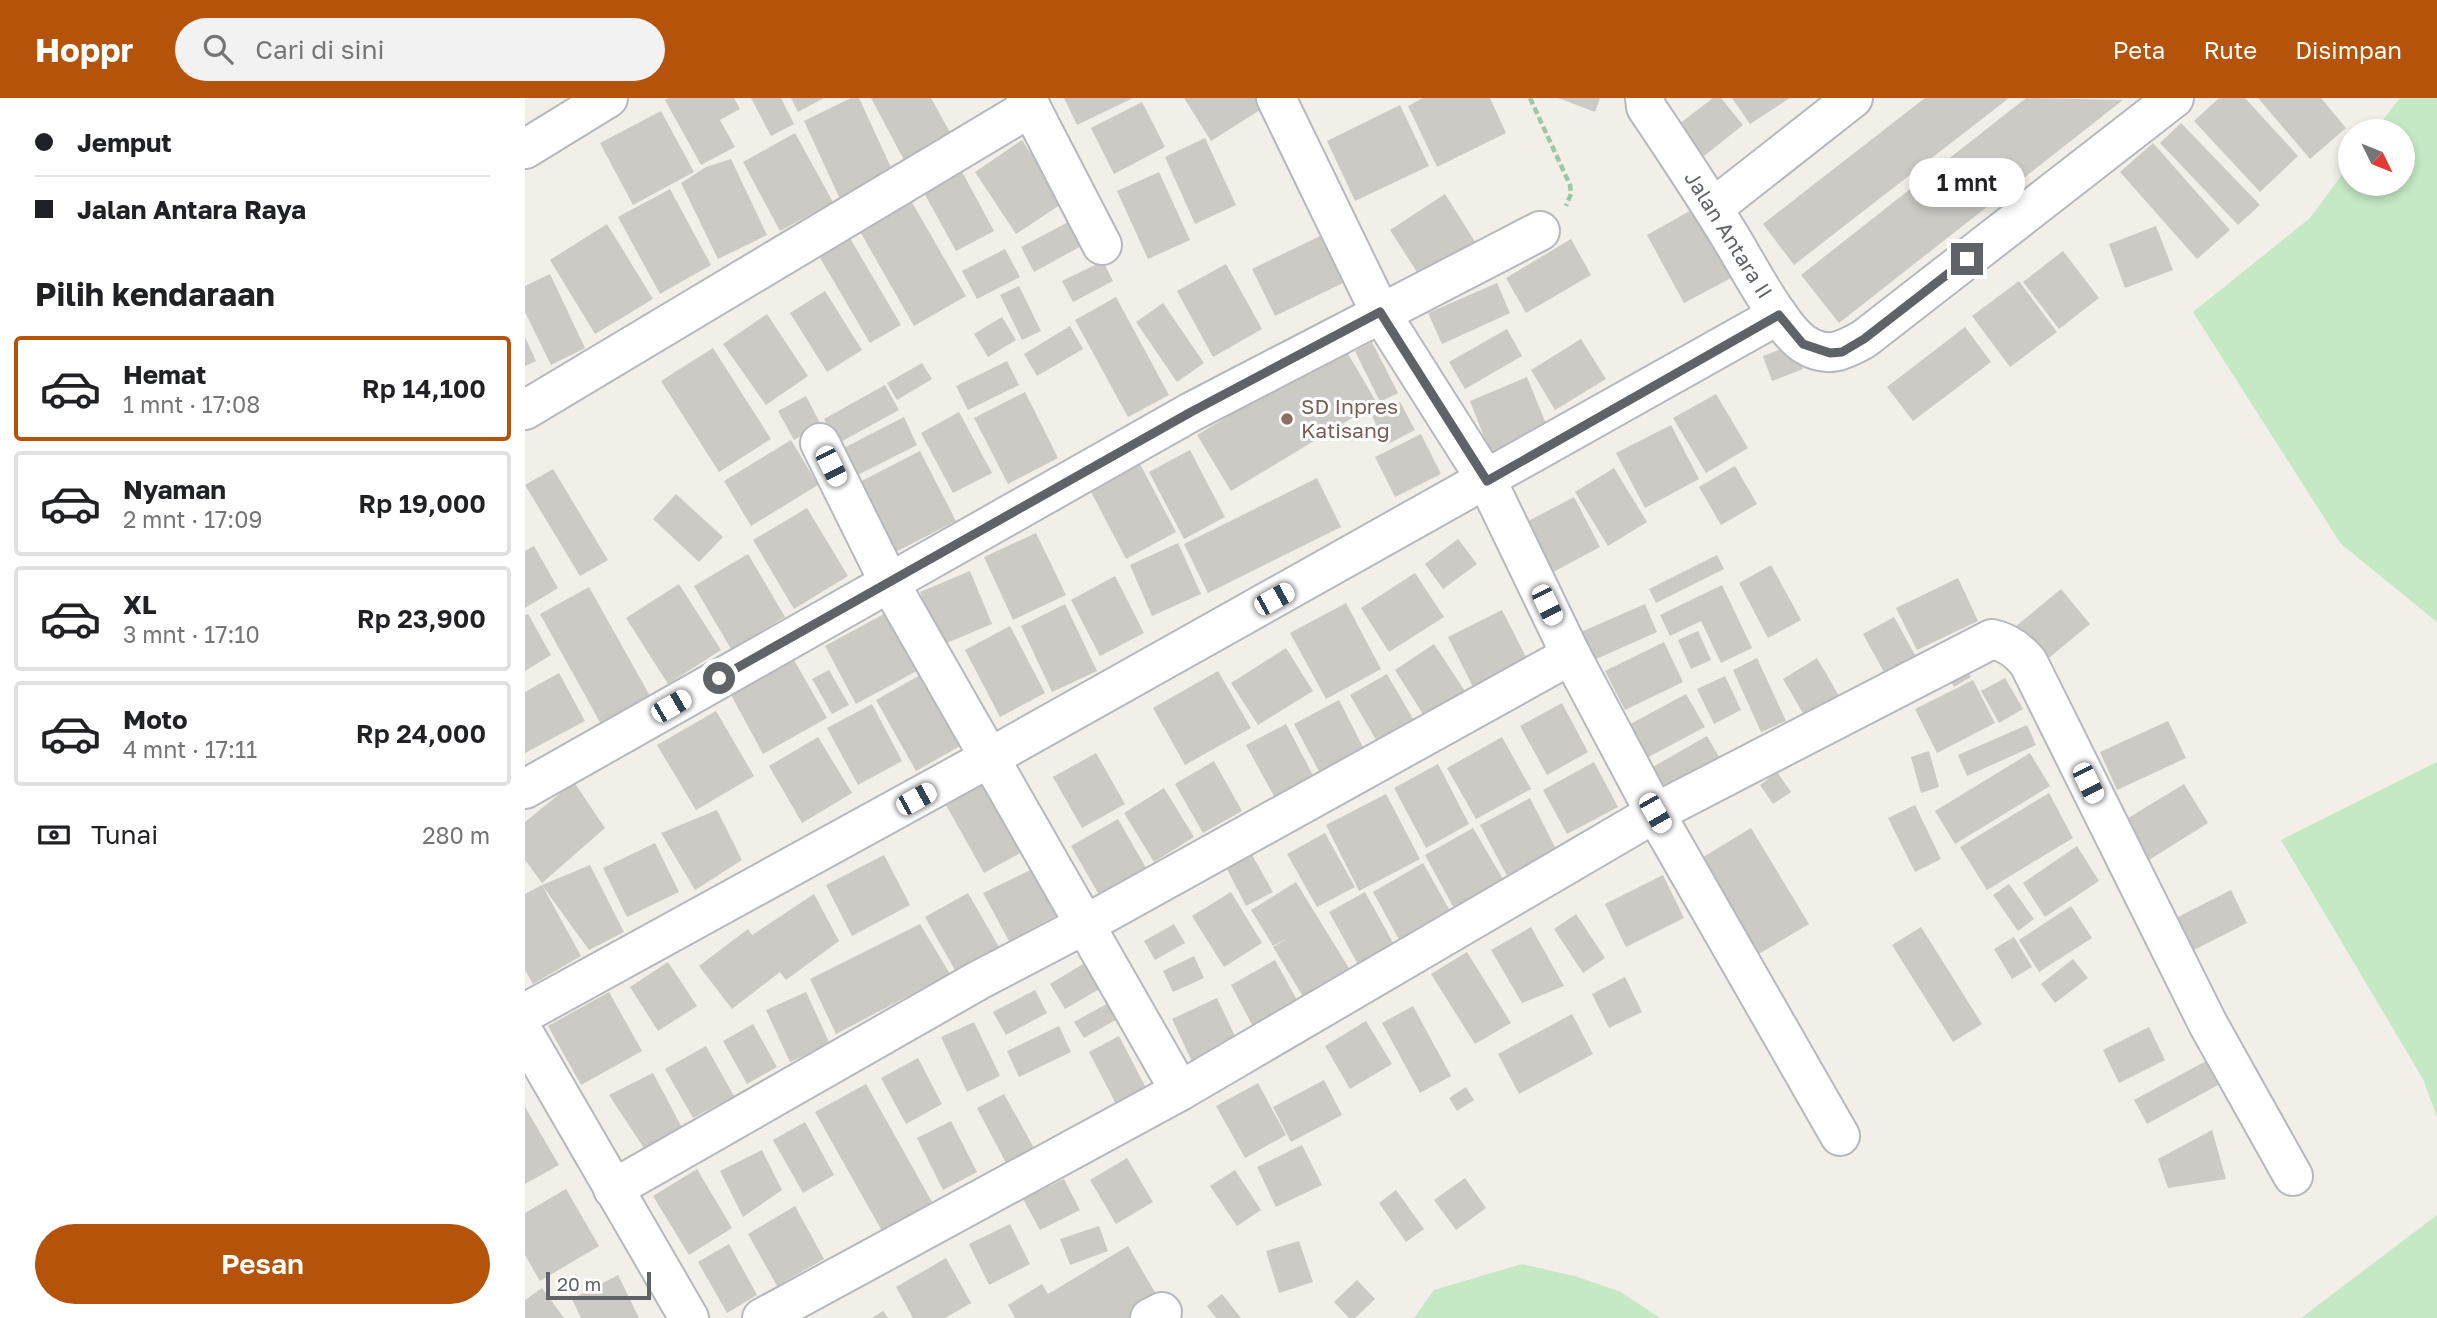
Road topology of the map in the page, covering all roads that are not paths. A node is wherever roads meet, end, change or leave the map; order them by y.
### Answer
1 (608, 98) edge
2 (1276, 98) edge
3 (1644, 98) edge
4 (1853, 98) edge
5 (2174, 98) edge
6 (1028, 102) edge
7 (525, 149) edge
8 (1713, 208) junction
9 (1540, 231) road end
10 (1102, 245) dead end
11 (1380, 312) junction
12 (1779, 315) junction
13 (525, 410) edge
14 (820, 443) dead end
15 (1487, 481) junction
16 (889, 582) junction
17 (1571, 655) junction
18 (989, 758) junction
19 (525, 789) edge
20 (1655, 813) junction
21 (1086, 924) junction
22 (525, 1013) edge
23 (525, 1035) edge
24 (1180, 1091) junction
25 (1840, 1136) dead end
26 (2293, 1176) dead end
27 (613, 1189) junction
28 (689, 1318) edge
29 (762, 1318) edge

1 - 7 street
2 - 11 street
3 - 8 street, Jalan Antara II
4 - 8 street
5 - 12 street, Jalan Antara II
6 - 10 street
6 - 13 street
8 - 12 street, Jalan Antara II
9 - 11 street
11 - 15 street
11 - 16 street
12 - 15 street
14 - 16 street
15 - 17 street
15 - 18 street
16 - 18 street
16 - 19 street
17 - 20 street
17 - 21 street
18 - 21 street
18 - 22 street
20 - 24 street
20 - 25 street
20 - 26 street
21 - 24 street
21 - 27 street
23 - 27 street
24 - 29 street
27 - 28 street

